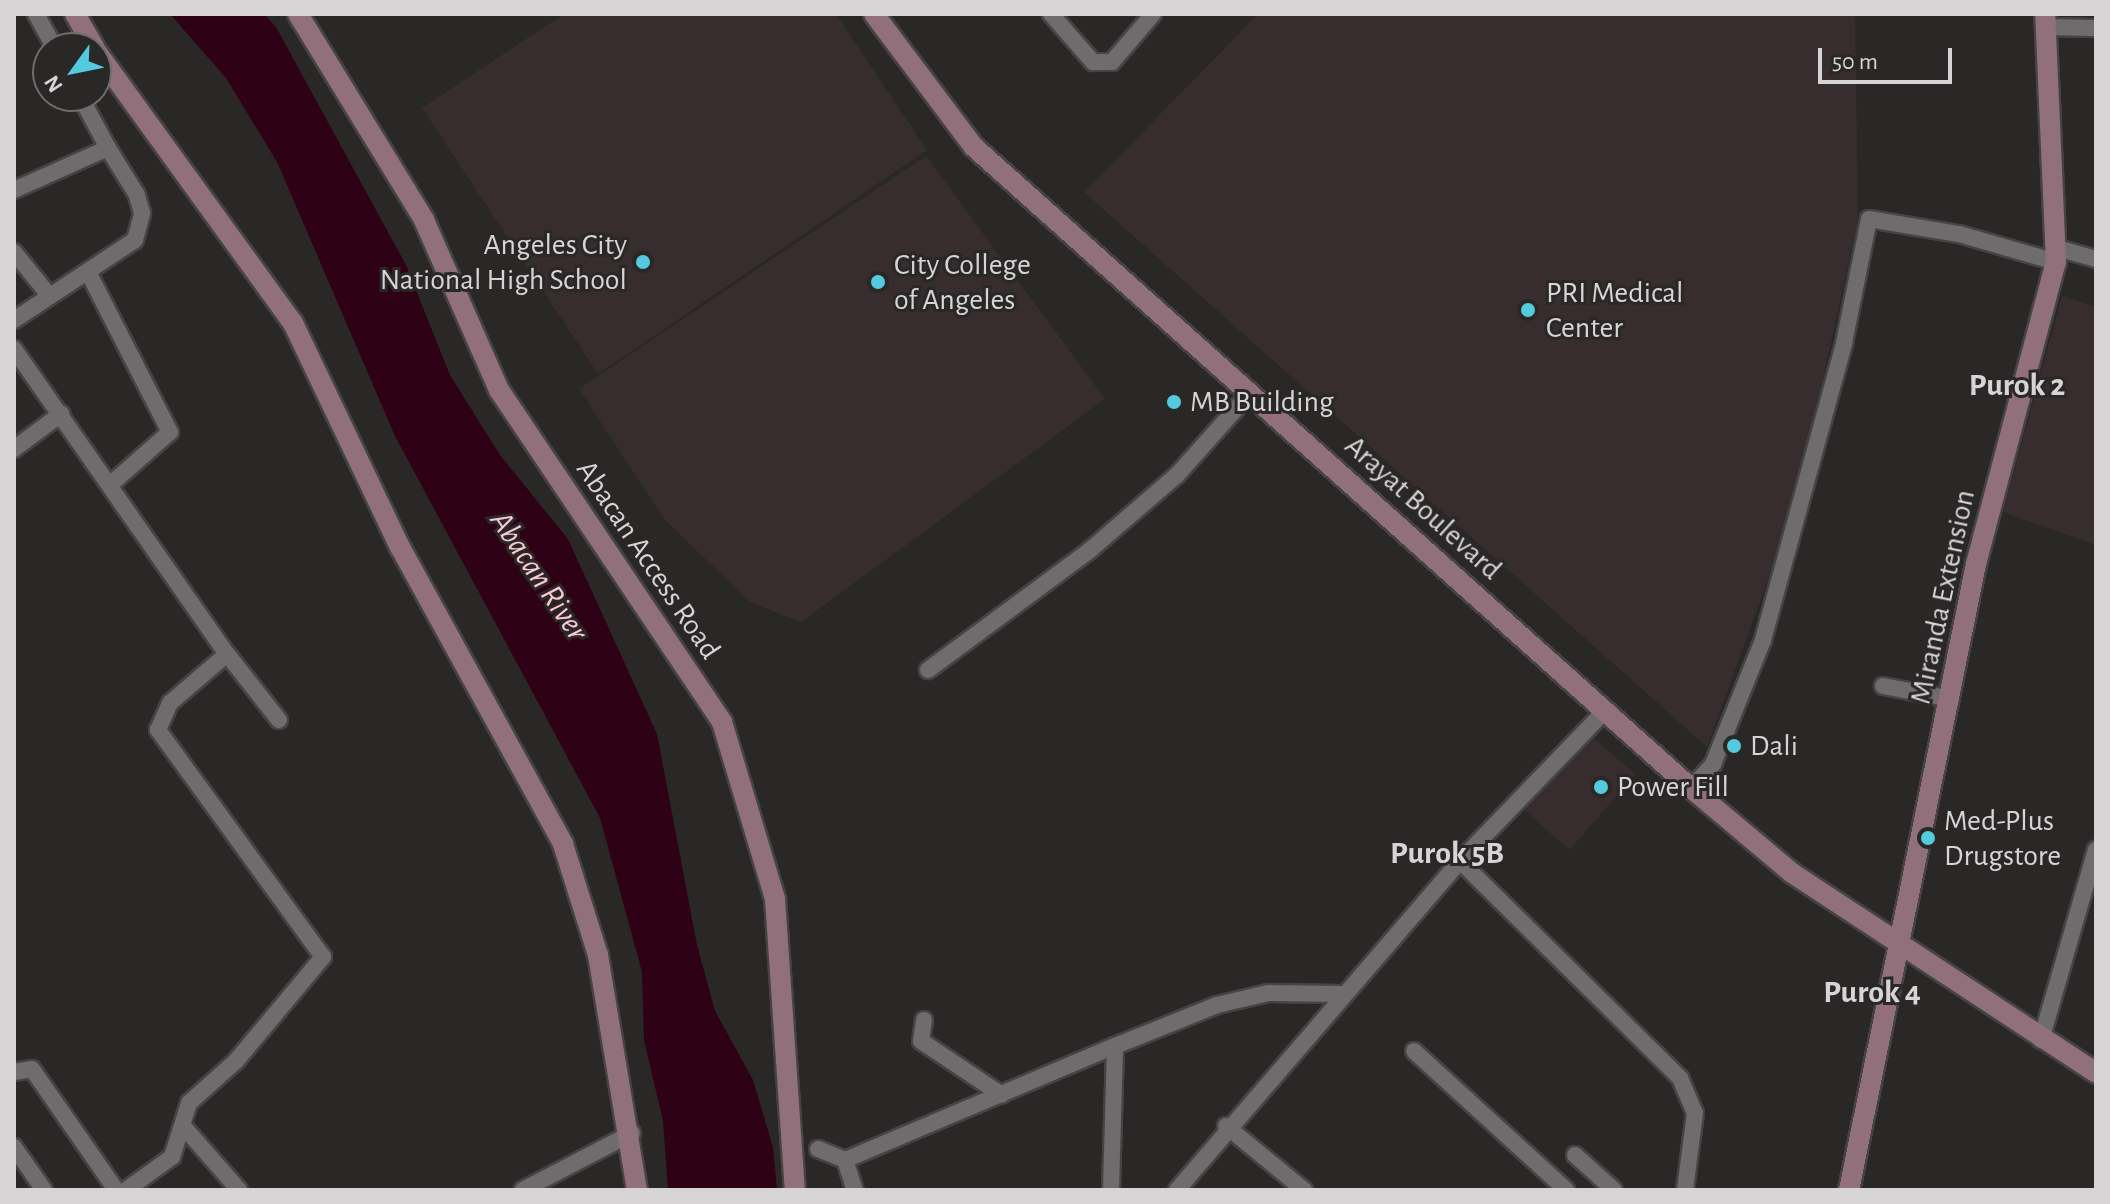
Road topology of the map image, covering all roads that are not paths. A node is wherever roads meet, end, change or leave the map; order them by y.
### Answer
1 (36, 14) edge
2 (75, 14) edge
3 (298, 14) edge
4 (874, 14) edge
5 (1051, 14) edge
6 (1153, 14) edge
7 (2045, 20) edge
8 (2096, 28) edge
9 (46, 32) edge
10 (85, 32) edge
11 (112, 73) edge
12 (89, 112) edge
13 (108, 148) junction
14 (14, 190) edge
15 (14, 252) edge
16 (2056, 255) junction
17 (2096, 259) edge
18 (88, 272) junction
19 (48, 294) junction
20 (14, 320) edge
21 (14, 349) edge
22 (1250, 393) junction
23 (61, 414) junction
24 (14, 449) edge
25 (111, 484) junction
26 (227, 654) junction
27 (928, 670) dead end
28 (1883, 686) dead end
29 (1951, 699) junction
30 (1605, 711) junction
31 (279, 720) dead end
32 (1691, 788) junction
33 (2096, 850) edge
34 (1460, 861) junction
35 (1897, 946) junction
36 (1342, 994) junction
37 (924, 1020) dead end
38 (2041, 1040) junction
39 (1115, 1046) junction
40 (1414, 1051) dead end
41 (14, 1072) edge
42 (2096, 1073) edge
43 (1002, 1095) junction
44 (183, 1126) junction
45 (1226, 1126) junction
46 (632, 1133) junction
47 (14, 1147) edge
48 (818, 1149) dead end
49 (1575, 1155) dead end
50 (845, 1160) junction
51 (44, 1190) edge
52 (116, 1190) edge
53 (126, 1190) edge
54 (239, 1190) edge
55 (523, 1190) edge
56 (637, 1190) edge
57 (795, 1190) edge
58 (855, 1190) edge
59 (1111, 1190) edge
60 (1177, 1190) edge
61 (1304, 1190) edge
62 (1566, 1190) edge
63 (1614, 1190) edge
64 (1685, 1190) edge
65 (1849, 1190) edge

1 - 9 street
2 - 10 main road
3 - 57 main road, Abacan Access Road
4 - 22 main road, Arayat Boulevard
5 - 6 street
7 - 8 street
7 - 16 main road, Miranda Extension
11 - 46 main road
12 - 13 street
13 - 14 street
13 - 18 street
15 - 19 street
16 - 17 street
16 - 29 main road, Miranda Extension
16 - 32 street
18 - 19 street
18 - 25 street
19 - 20 street
21 - 23 street
22 - 27 street
22 - 30 main road, Arayat Boulevard
23 - 24 street
23 - 25 street
25 - 26 street
26 - 31 street
26 - 44 street
28 - 29 street
29 - 35 main road, Miranda Extension
30 - 32 main road, Arayat Boulevard
30 - 34 street
32 - 35 main road, Arayat Boulevard
33 - 38 street
34 - 36 street
34 - 64 street
35 - 38 main road, Arayat Boulevard
35 - 65 main road, Miranda Extension
36 - 39 street
36 - 45 street
37 - 43 street
38 - 42 main road, Arayat Boulevard
39 - 43 street
39 - 59 street
40 - 62 street
41 - 52 street
43 - 50 street
44 - 53 street
44 - 54 street
45 - 60 street
45 - 61 street
46 - 55 street
46 - 56 main road
47 - 51 street
48 - 50 street
49 - 63 street
50 - 58 street

